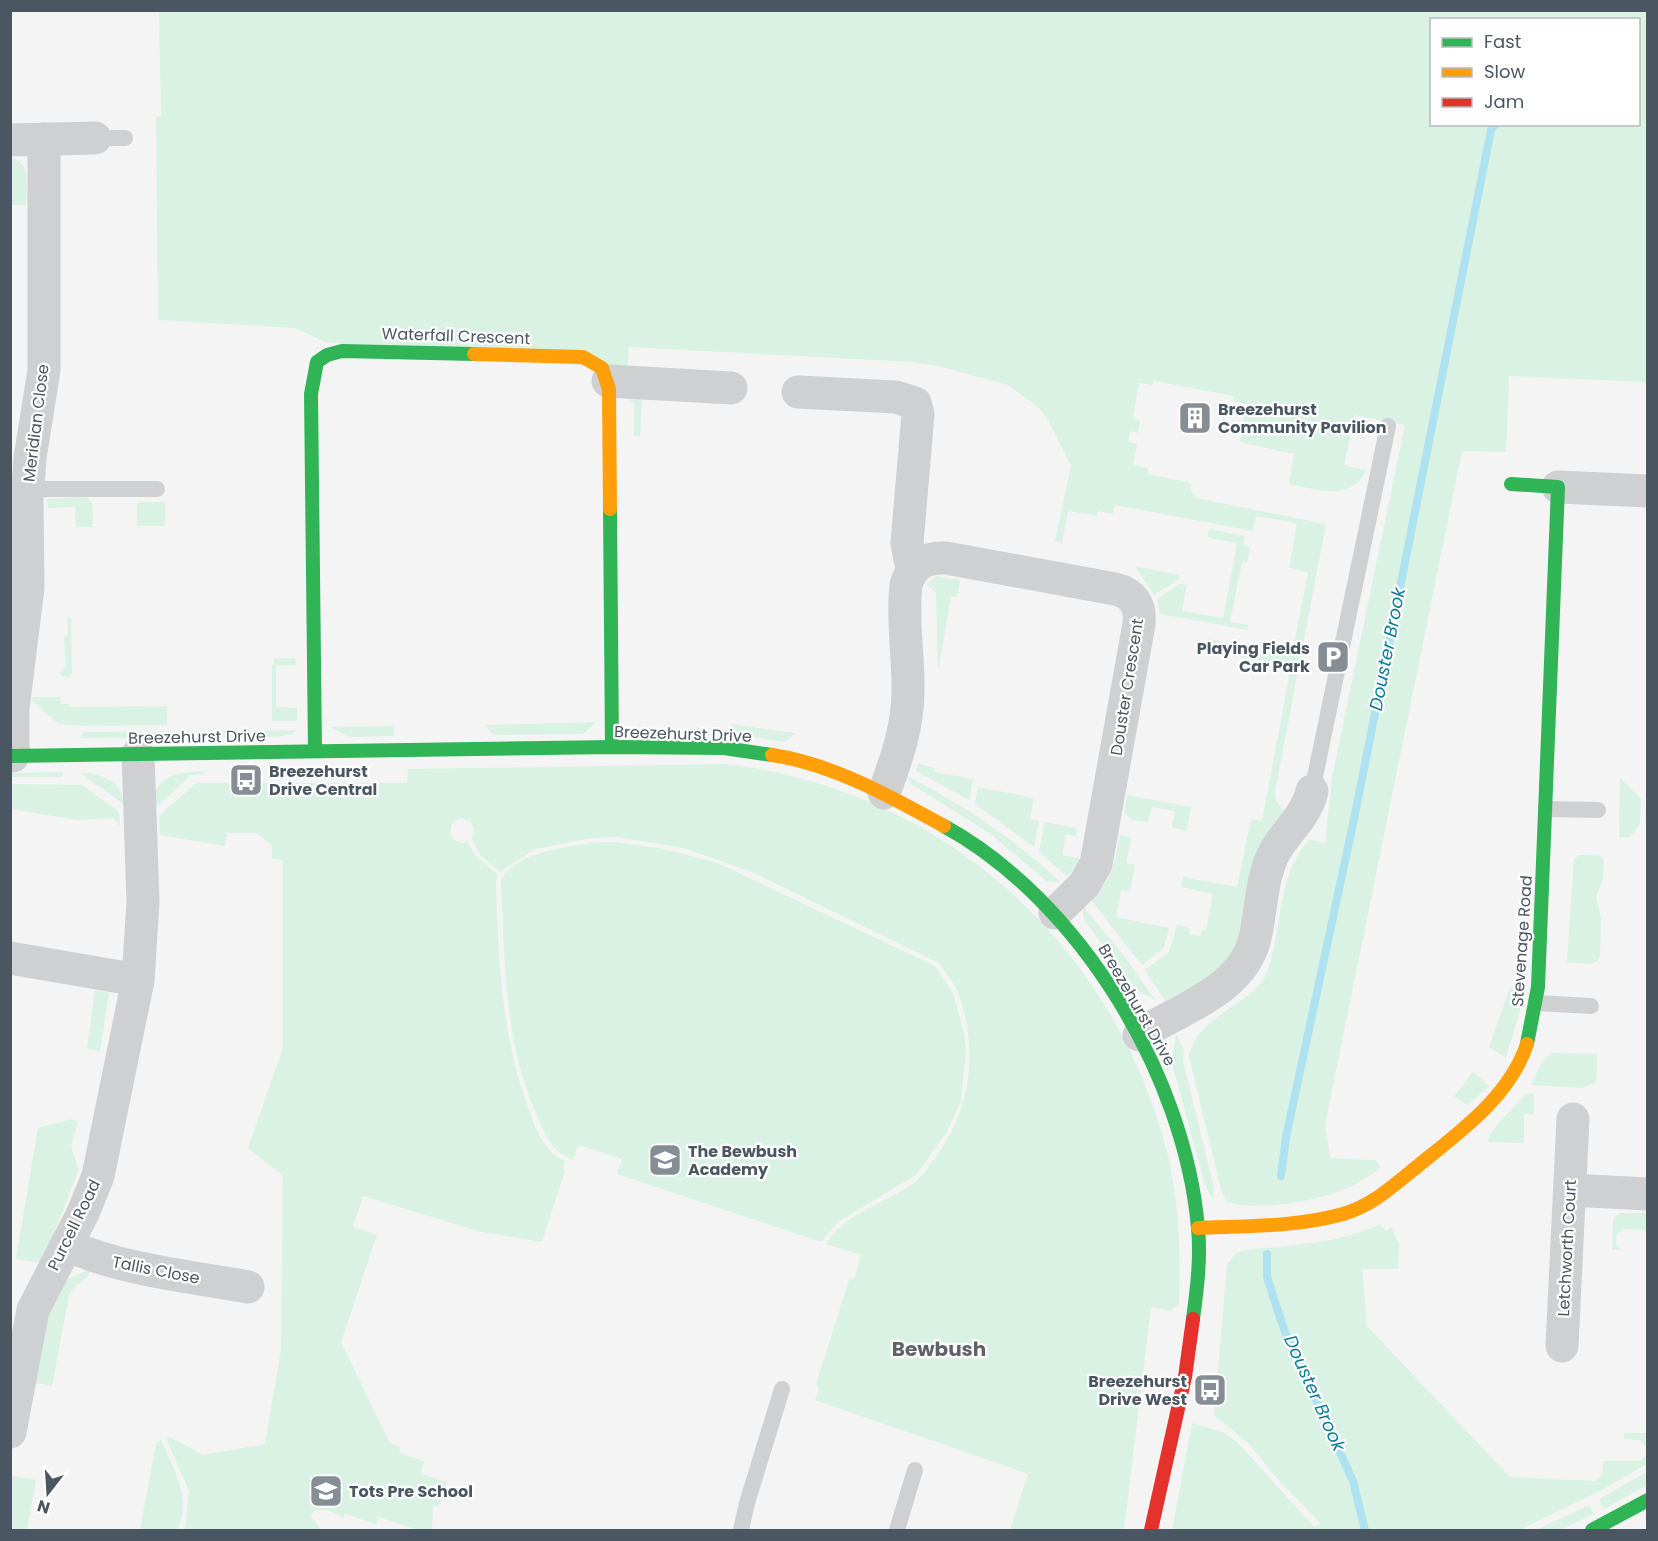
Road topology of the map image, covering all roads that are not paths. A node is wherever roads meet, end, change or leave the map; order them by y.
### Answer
1 (110, 138) dead end
2 (44, 139) junction
3 (10, 140) edge
4 (608, 381) junction
5 (731, 388) dead end
6 (798, 392) dead end
7 (1388, 426) dead end
8 (1511, 484) dead end
9 (1558, 487) junction
10 (28, 489) junction
11 (157, 489) dead end
12 (1647, 491) edge
13 (915, 567) junction
14 (612, 747) junction
15 (315, 751) junction
16 (138, 754) junction
17 (12, 756) edge
18 (1312, 791) joint
19 (884, 793) junction
20 (1547, 809) junction
21 (1598, 810) dead end
22 (1054, 913) junction
23 (10, 958) edge
24 (138, 980) junction
25 (1536, 1003) junction
26 (1591, 1006) dead end
27 (1139, 1035) junction
28 (1572, 1134) dead end
29 (1570, 1190) junction
30 (1647, 1194) edge
31 (1198, 1228) junction
32 (66, 1245) junction
33 (248, 1287) dead end
34 (1562, 1346) dead end
35 (782, 1389) dead end
36 (10, 1432) edge
37 (915, 1470) dead end
38 (1647, 1500) edge
39 (1153, 1528) edge
40 (741, 1530) edge
41 (897, 1530) edge
42 (1592, 1530) edge

1 - 2 street
2 - 3 street
2 - 10 street, Meridian Close
4 - 5 street
4 - 14 street
4 - 15 street, Waterfall Crescent
6 - 13 street
7 - 18 lane
8 - 9 street
9 - 12 street
9 - 20 street, Stevenage Road
10 - 11 lane
10 - 17 street, Meridian Close
13 - 19 street
13 - 22 street, Douster Crescent
14 - 15 street, Breezehurst Drive
14 - 19 street, Breezehurst Drive
15 - 16 street, Breezehurst Drive
16 - 17 street, Breezehurst Drive
16 - 24 street, Purcell Road
18 - 27 street
19 - 22 street, Breezehurst Drive
20 - 21 lane
20 - 25 street, Stevenage Road
22 - 27 street, Breezehurst Drive
23 - 24 street
24 - 32 street, Purcell Road
25 - 26 lane
25 - 31 street, Stevenage Road
27 - 31 street, Breezehurst Drive
28 - 29 street, Letchworth Court
29 - 30 street
29 - 34 street, Letchworth Court
31 - 39 street, Breezehurst Drive
32 - 33 street, Tallis Close
32 - 36 street, Purcell Road
35 - 40 lane
37 - 41 lane
38 - 42 street

